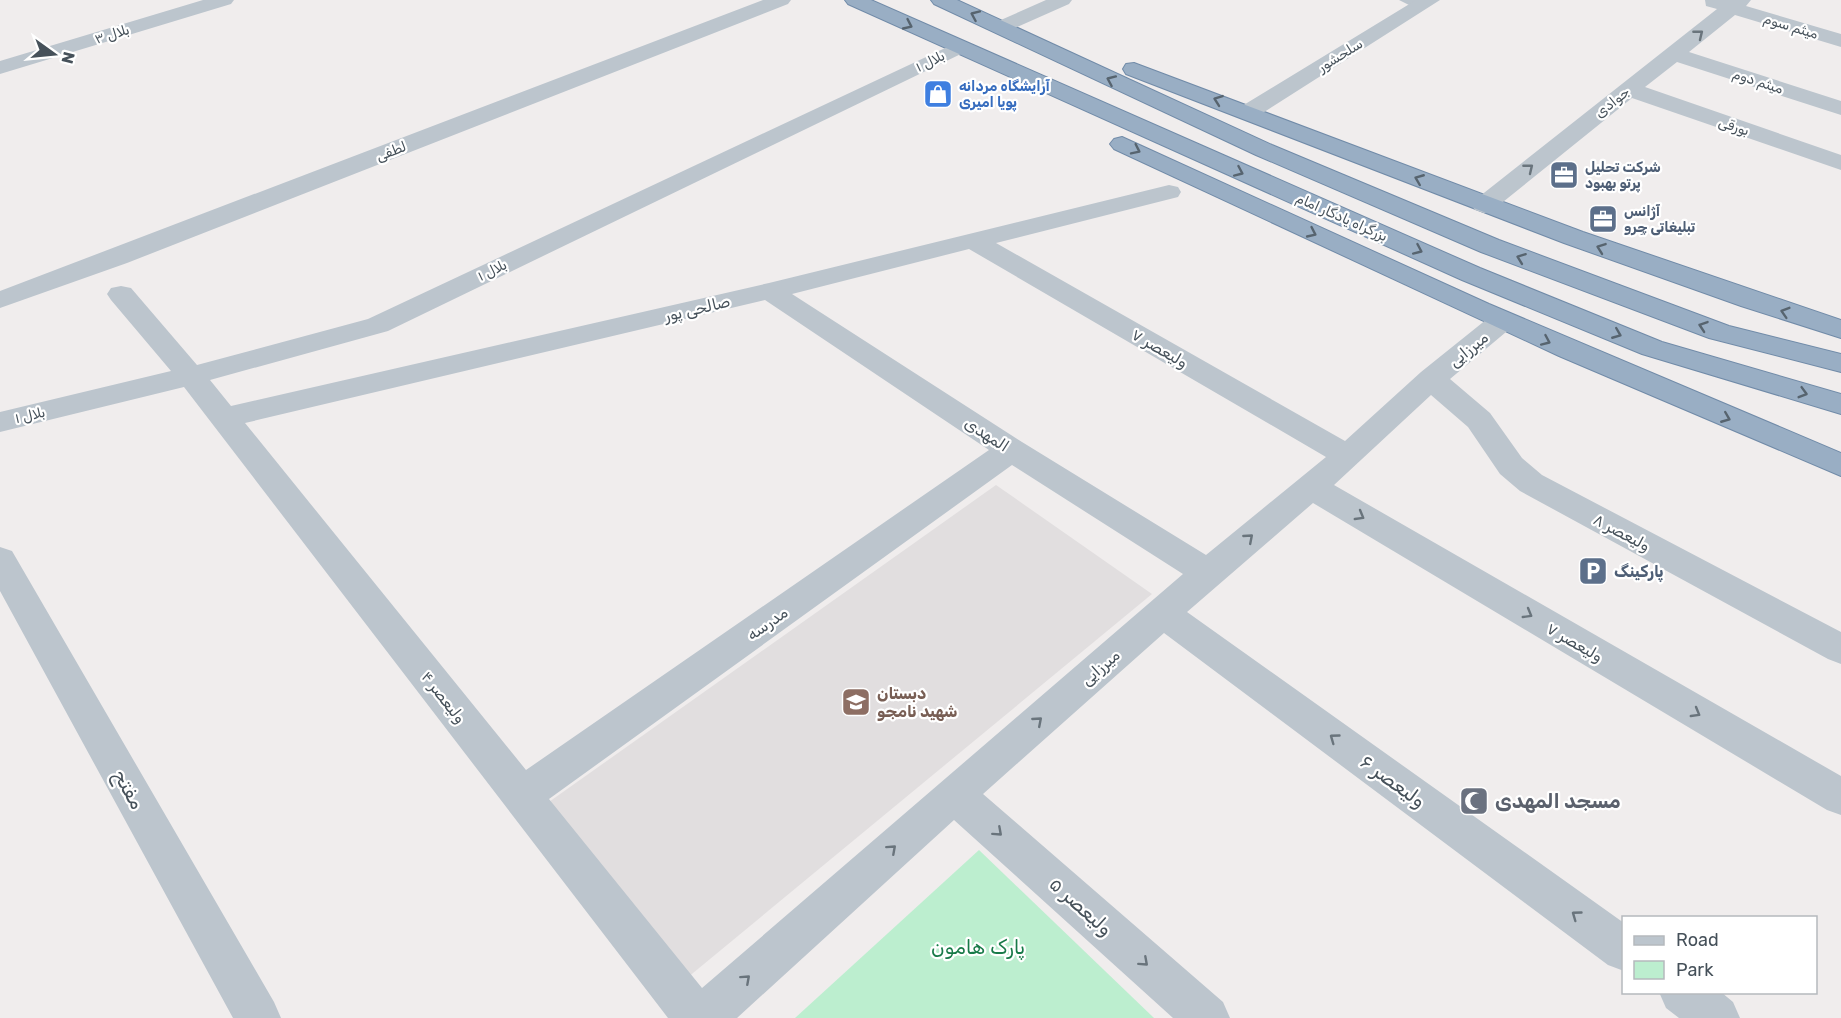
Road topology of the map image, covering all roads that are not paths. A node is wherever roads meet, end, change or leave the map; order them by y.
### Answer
1 (224, 0) edge
2 (781, 0) edge
3 (855, 0) edge
4 (941, 0) edge
5 (1062, 0) edge
6 (1706, 0) edge
7 (1419, 2) edge
8 (1736, 4) edge
9 (1001, 27) junction
10 (1841, 41) edge
11 (958, 48) junction
12 (1675, 54) junction
13 (0, 68) edge
14 (1628, 89) junction
15 (1841, 108) edge
16 (1250, 111) junction
17 (1841, 163) edge
18 (1169, 192) dead end
19 (1484, 204) junction
20 (972, 240) junction
21 (769, 291) junction
22 (121, 294) dead end
23 (0, 300) edge
24 (1502, 321) junction
25 (1841, 329) edge
26 (1841, 363) edge
27 (191, 376) junction
28 (1431, 379) junction
29 (1841, 404) edge
30 (224, 418) junction
31 (0, 422) edge
32 (1011, 450) junction
33 (1348, 456) junction
34 (1841, 465) edge
35 (1309, 486) junction
36 (0, 560) edge
37 (1208, 573) junction
38 (1163, 613) junction
39 (1841, 649) edge
40 (954, 794) junction
41 (522, 796) junction
42 (1841, 798) edge
43 (1622, 949) edge
44 (1683, 994) edge
45 (258, 1018) edge
46 (697, 1018) edge
47 (703, 1018) edge
48 (1207, 1018) edge
49 (1717, 1018) edge

1 - 13 street, بلال ۳
2 - 23 street, لطفی
3 -> 11 highway, بزرگراه یادگار امام
9 -> 4 highway, بزرگراه یادگار امام
5 - 9 street
6 - 8 street, میثم سوم
7 - 16 street, سلحشور
8 - 10 street, میثم سوم
12 -> 8 street, جوادی
16 -> 9 highway
26 -> 9 highway, بزرگراه یادگار امام
11 -> 24 highway
11 - 27 street, بلال ۱
11 -> 29 highway, بزرگراه یادگار امام
12 - 14 street, جوادی
12 - 15 street, میثم دوم
14 - 17 street, بورقی
19 -> 14 street, جوادی
19 -> 16 highway
18 - 20 street, صالحی پور
25 -> 19 highway
20 - 21 street, صالحی پور
20 - 33 street, ولیعصر ۷
21 - 30 street, صالحی پور
21 - 32 street, المهدی
22 - 27 street, ولیعصر ۴
24 - 28 street, میرزایی
24 -> 34 highway
27 - 30 street, ولیعصر ۴
27 - 31 street, بلال ۱
28 - 33 street, میرزایی
28 - 39 street, ولیعصر ۸
30 - 41 street, ولیعصر ۴
32 - 37 street, المهدی
32 - 41 street, مدرسه
33 - 35 street, میرزایی
37 -> 35 street, میرزایی
35 -> 42 street, ولیعصر ۷
36 - 45 street, مفتح
37 - 38 street, میرزایی
40 -> 38 street, میرزایی
43 -> 38 street, ولیعصر ۶
47 -> 40 street, میرزایی
40 -> 48 street, ولیعصر ۵
41 - 46 street, ولیعصر ۴
44 - 49 street

